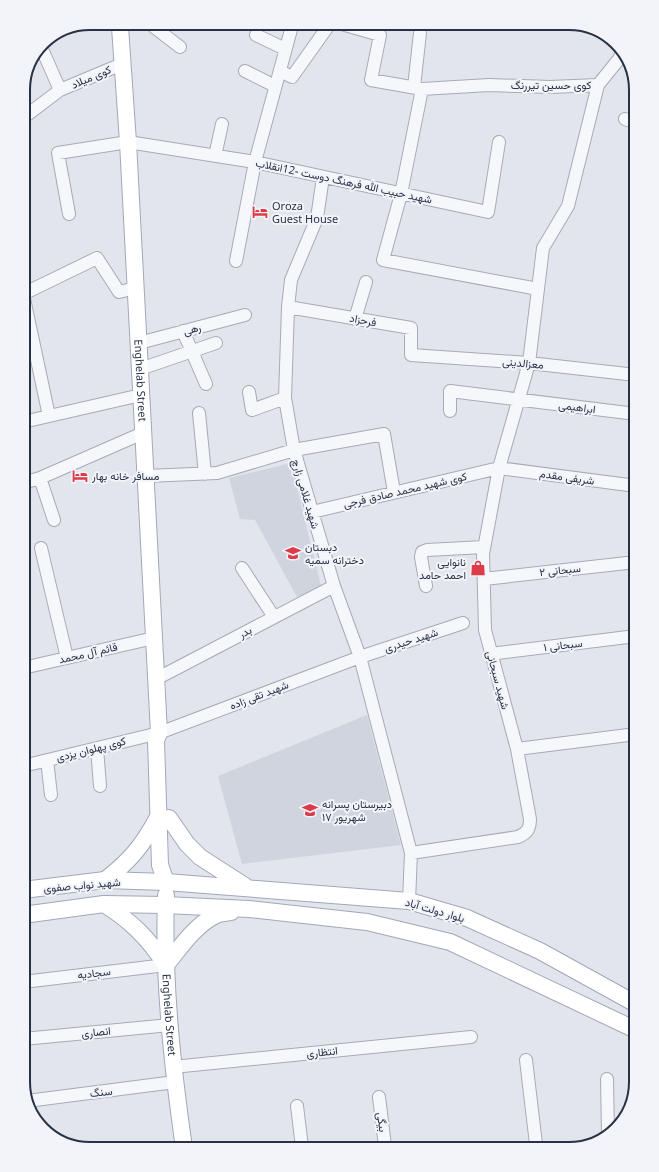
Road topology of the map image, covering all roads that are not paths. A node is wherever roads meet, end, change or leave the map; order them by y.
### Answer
1 (120, 30) edge
2 (158, 30) edge
3 (291, 30) edge
4 (326, 30) edge
5 (362, 30) edge
6 (420, 33) dead end
7 (256, 35) dead end
8 (180, 47) dead end
9 (285, 49) junction
10 (43, 52) edge
11 (620, 58) edge
12 (122, 64) junction
13 (245, 71) dead end
14 (280, 71) junction
15 (598, 85) junction
16 (276, 86) junction
17 (418, 88) junction
18 (60, 90) junction
19 (30, 113) edge
20 (222, 124) dead end
21 (128, 142) junction
22 (499, 142) dead end
23 (215, 156) junction
24 (255, 162) junction
25 (324, 177) junction
26 (401, 194) junction
27 (69, 214) dead end
28 (236, 261) dead end
29 (366, 282) dead end
30 (136, 288) junction
31 (538, 288) junction
32 (30, 291) edge
33 (288, 307) junction
34 (245, 314) dead end
35 (355, 319) junction
36 (183, 331) junction
37 (139, 343) junction
38 (216, 343) dead end
39 (30, 346) edge
40 (191, 351) junction
41 (410, 355) joint
42 (529, 362) junction
43 (140, 369) junction
44 (629, 374) edge
45 (206, 384) dead end
46 (249, 392) dead end
47 (141, 395) junction
48 (285, 398) junction
49 (517, 400) junction
50 (450, 411) dead end
51 (199, 413) dead end
52 (629, 413) edge
53 (49, 416) junction
54 (30, 420) edge
55 (143, 433) junction
56 (294, 450) junction
57 (499, 468) junction
58 (205, 474) junction
59 (146, 476) junction
60 (40, 478) junction
61 (30, 481) edge
62 (629, 485) edge
63 (394, 492) junction
64 (312, 512) junction
65 (54, 520) dead end
66 (484, 547) junction
67 (41, 548) dead end
68 (629, 563) edge
69 (242, 568) dead end
70 (484, 579) junction
71 (334, 586) junction
72 (426, 586) dead end
73 (274, 617) junction
74 (463, 623) dead end
75 (629, 637) edge
76 (154, 638) junction
77 (490, 654) junction
78 (360, 657) junction
79 (67, 658) junction
80 (30, 666) edge
81 (156, 679) junction
82 (159, 733) junction
83 (629, 735) edge
84 (98, 748) junction
85 (517, 749) junction
86 (47, 760) junction
87 (30, 764) edge
88 (100, 786) dead end
89 (51, 795) dead end
90 (164, 817) junction
91 (411, 853) junction
92 (105, 880) junction
93 (166, 882) junction
94 (248, 888) junction
95 (30, 889) edge
96 (402, 900) junction
97 (104, 904) junction
98 (165, 905) junction
99 (249, 909) junction
100 (30, 914) edge
101 (395, 928) junction
102 (166, 965) junction
103 (30, 981) edge
104 (629, 1000) edge
105 (170, 1025) junction
106 (629, 1027) edge
107 (471, 1037) dead end
108 (30, 1039) edge
109 (526, 1060) dead end
110 (174, 1075) junction
111 (607, 1079) dead end
112 (379, 1097) dead end
113 (33, 1100) edge
114 (297, 1106) dead end
115 (608, 1127) edge
116 (183, 1142) edge
117 (301, 1142) edge
118 (385, 1142) edge
119 (536, 1142) edge

1 - 12 main road, Enghelab Street
2 - 8 street
3 - 9 street
4 - 14 street
5 - 17 street, کوی حسین تیررنگ
6 - 17 street
7 - 9 street
9 - 14 street
10 - 18 street, کوی میلاد
11 - 15 street
12 - 18 street, کوی میلاد
12 - 21 main road, Enghelab Street
13 - 16 street
14 - 16 street
15 - 17 street, کوی حسین تیررنگ
15 - 31 street, کوی حسین تیررنگ
16 - 24 street
17 - 26 street
18 - 19 street, کوی میلاد
20 - 23 street
21 - 23 street, شهید حبیب الله فرهنگ دوست -12انقلاب
21 - 27 street, شهید حبیب الله فرهنگ دوست -12انقلاب
21 - 30 main road, Enghelab Street
22 - 26 street, شهید حبیب الله فرهنگ دوست -12انقلاب
23 - 24 street, شهید حبیب الله فرهنگ دوست -12انقلاب
24 - 25 street, شهید حبیب الله فرهنگ دوست -12انقلاب
24 - 28 street
25 - 26 street, شهید حبیب الله فرهنگ دوست -12انقلاب
25 - 33 street, شهید غلامی زارچ
26 - 31 street
29 - 35 street
30 - 32 street
30 - 37 main road, Enghelab Street
31 - 42 street, کوی حسین تیررنگ
33 - 35 street, فرحزاد
33 - 48 street, شهید غلامی زارچ
34 - 36 street, رهی
35 - 41 street, فرحزاد
36 - 37 street, رهی
36 - 40 street
37 - 43 main road, Enghelab Street
38 - 40 street
39 - 53 street
40 - 43 street
40 - 45 street
41 - 42 street, معزالدینی
42 - 44 street, معزالدینی
42 - 49 street, شهید سبحانی
43 - 47 main road, Enghelab Street
46 - 48 street
47 - 53 street
47 - 55 main road, Enghelab Street
48 - 56 street, شهید غلامی زارچ
49 - 50 street, ابراهیمی
49 - 52 street, ابراهیمی
49 - 57 street, شهید سبحانی
51 - 58 street
53 - 54 street
55 - 59 main road, Enghelab Street
55 - 60 street
56 - 58 street
56 - 63 street
56 - 64 street, شهید غلامی زارچ
57 - 62 street, شریفی مقدم
57 - 63 street, کوی شهید محمد صادق فرجی
57 - 66 street, شهید سبحانی
58 - 59 street
59 - 76 main road, Enghelab Street
60 - 61 street
60 - 65 street
63 - 64 street, کوی شهید محمد صادق فرجی
64 - 71 street, شهید غلامی زارچ
66 - 70 street, شهید سبحانی
66 - 72 street
67 - 79 street
68 - 70 street, سبحانی ۲
69 - 73 street
70 - 77 street, شهید سبحانی
71 - 73 street, بدر
71 - 78 street, شهید غلامی زارچ
73 - 81 street, بدر
74 - 78 street, شهید حیدری
75 - 77 street, سبحانی ۱
76 - 79 street, قائم آل محمد
76 - 81 main road, Enghelab Street
77 - 85 street, شهید سبحانی
78 - 82 street, شهید تقی زاده
78 - 91 street, شهید غلامی زارچ
79 - 80 street, قائم آل محمد
81 - 82 main road, Enghelab Street
82 - 84 street, کوی پهلوان یزدی
82 - 90 main road, Enghelab Street
83 - 85 street
84 - 86 street, کوی پهلوان یزدی
84 - 88 street
85 - 91 street, شهید سبحانی
86 - 87 street, کوی پهلوان یزدی
86 - 89 street
90 - 92 main road
90 - 93 main road, Enghelab Street
90 - 94 main road
91 - 96 street
92 - 93 main road, شهید نواب صفوی
92 - 95 main road, شهید نواب صفوی
93 - 94 main road, بلوار دولت آباد
93 - 98 main road, Enghelab Street
94 - 96 main road, بلوار دولت آباد
96 - 101 main road
96 - 104 main road, بلوار دولت آباد
97 - 98 main road, شهید نواب صفوی
97 - 100 main road, شهید نواب صفوی
97 - 102 main road
98 - 99 main road
98 - 102 main road, Enghelab Street
99 - 101 main road
99 - 102 main road
101 - 106 main road
102 - 103 street, سجادیه
102 - 105 main road, Enghelab Street
105 - 108 street, انصاری
105 - 110 main road, Enghelab Street
107 - 110 street, انتظاری
109 - 119 street
110 - 113 street, سنگ
110 - 116 main road, Enghelab Street
111 - 115 street
112 - 118 street, بیگی
114 - 117 street

